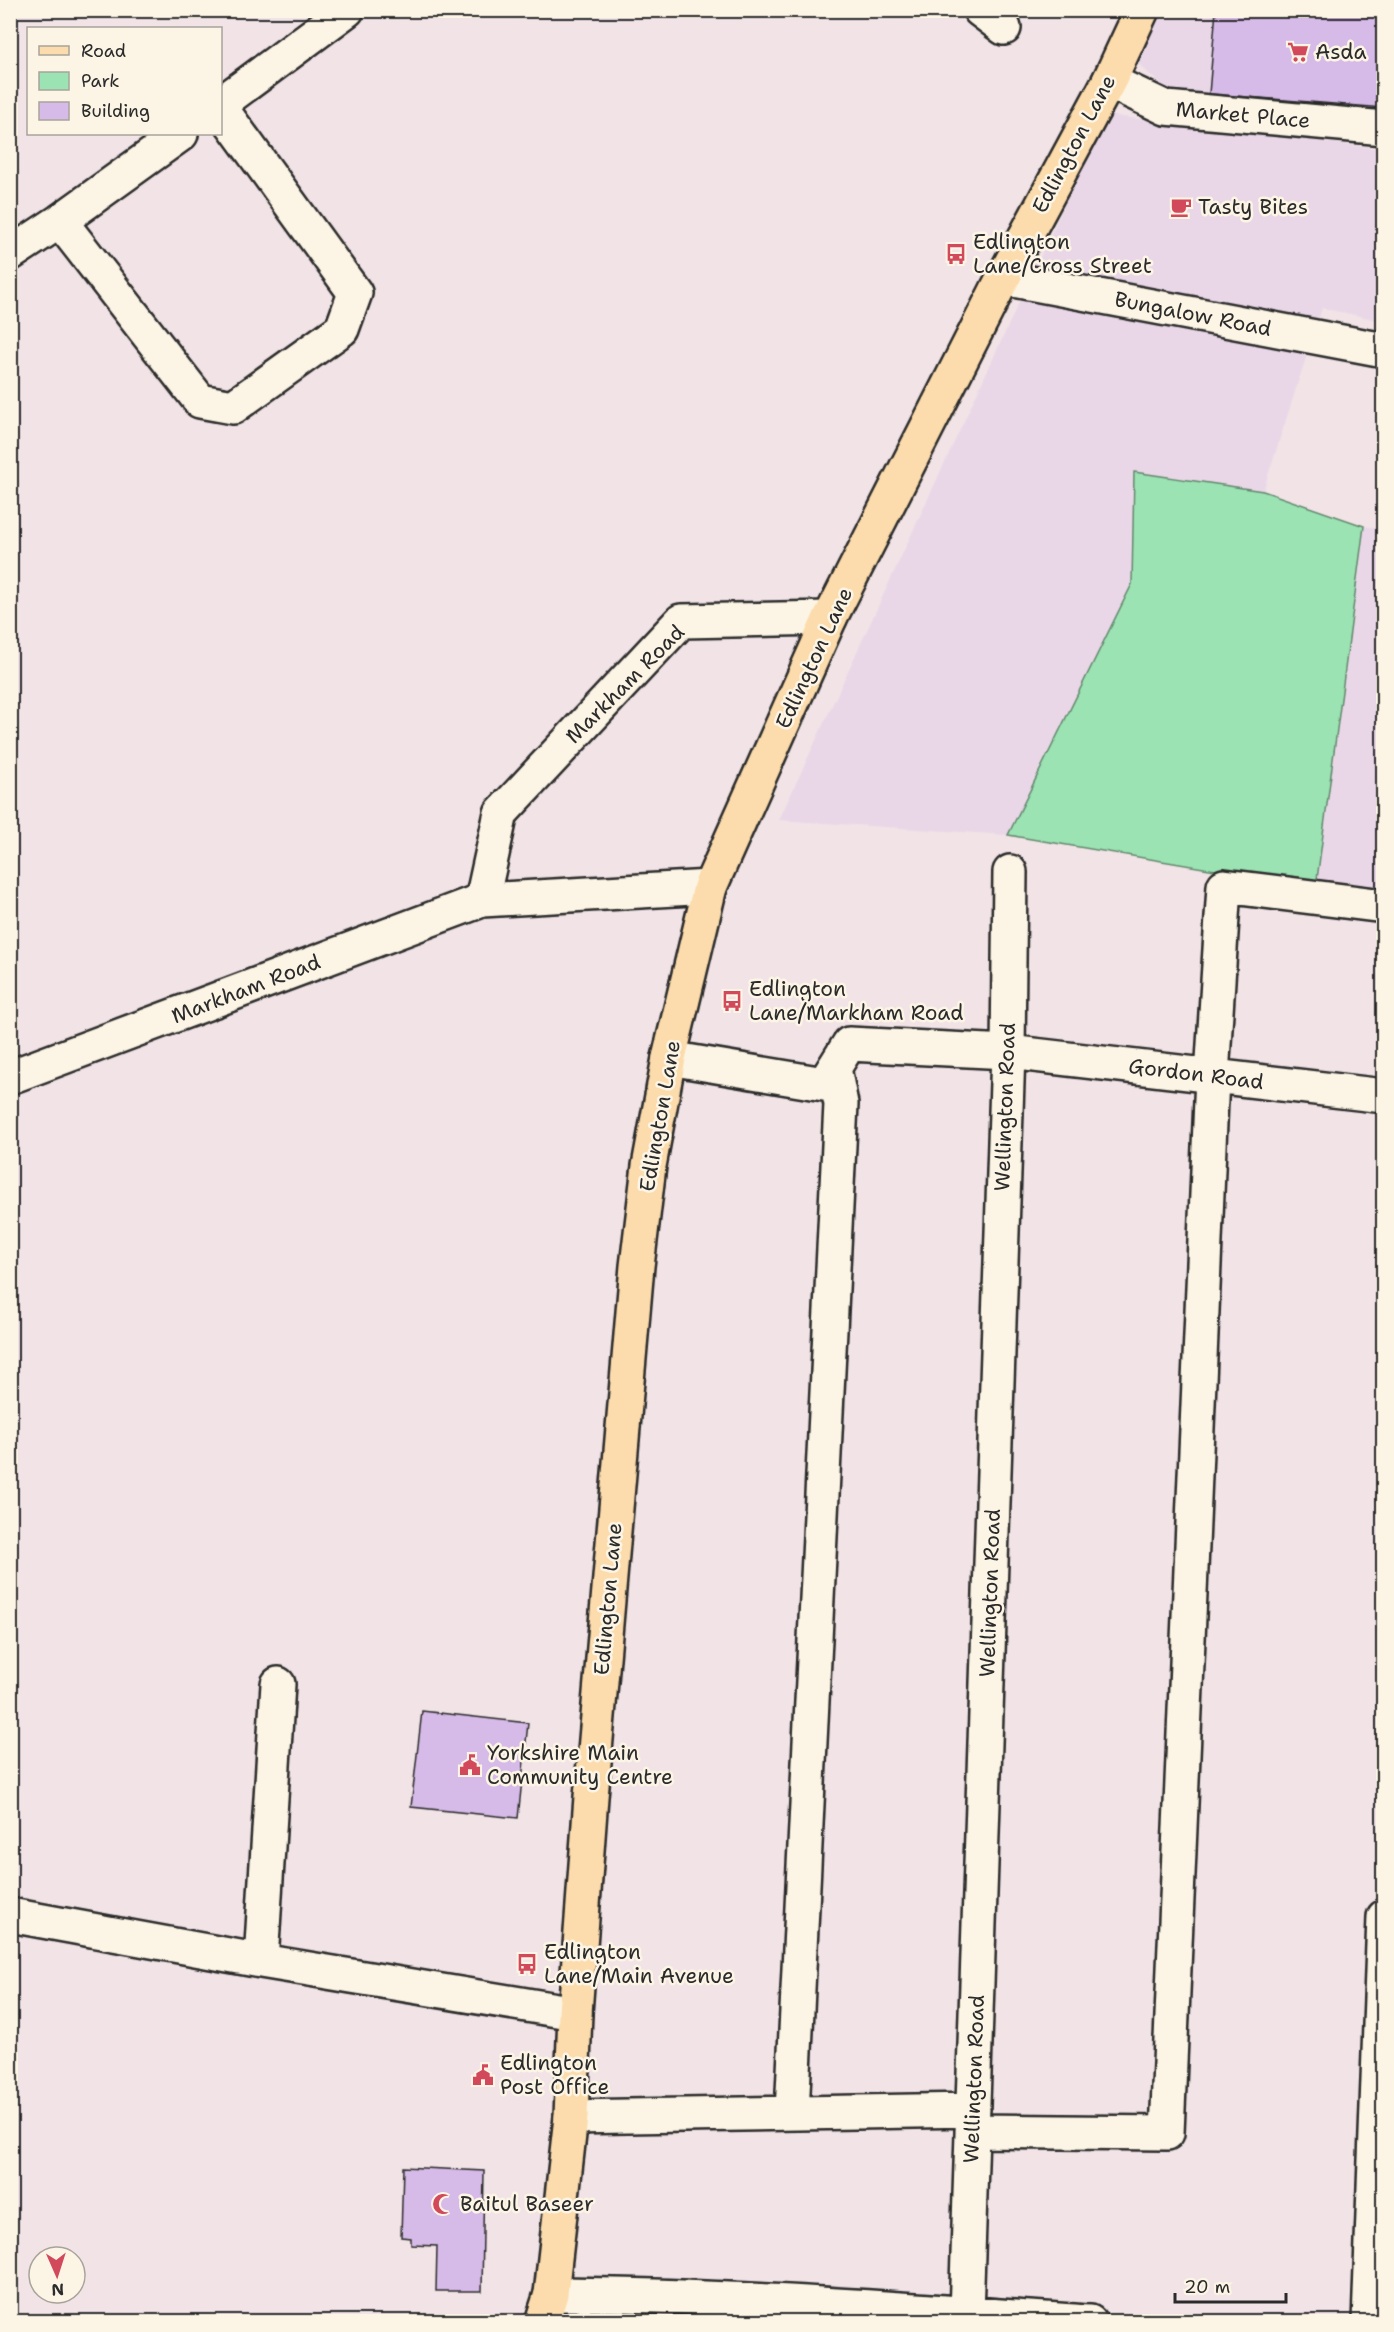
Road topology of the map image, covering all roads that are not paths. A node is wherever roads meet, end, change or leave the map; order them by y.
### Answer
1 (347, 10) edge
2 (1142, 10) edge
3 (1108, 81) junction
4 (222, 104) edge
5 (222, 109) edge
6 (1383, 128) edge
7 (180, 135) edge
8 (60, 221) junction
9 (10, 254) edge
10 (1003, 278) junction
11 (1383, 350) edge
12 (830, 618) junction
13 (1010, 872) dead end
14 (710, 887) junction
15 (482, 900) junction
16 (1383, 906) edge
17 (1008, 1052) junction
18 (669, 1058) junction
19 (834, 1068) junction
20 (1212, 1076) junction
21 (10, 1077) edge
22 (1383, 1096) edge
23 (278, 1684) dead end
24 (10, 1915) edge
25 (1383, 1917) edge
26 (261, 1961) junction
27 (575, 2013) junction
28 (792, 2113) junction
29 (571, 2117) junction
30 (973, 2120) junction
31 (1379, 2157) edge
32 (547, 2308) edge
33 (639, 2308) edge
34 (830, 2312) edge
35 (966, 2314) junction
36 (1090, 2322) edge
37 (1369, 2322) edge

1 - 4 street
2 - 3 main road, Edlington Lane
3 - 6 street, Market Place
3 - 10 main road, Edlington Lane
5 - 8 street
7 - 8 street
8 - 9 street
10 - 11 street, Bungalow Road
10 - 12 main road, Edlington Lane
12 - 14 main road, Edlington Lane
12 - 15 street, Markham Road
13 - 17 street, Wellington Road
14 - 15 street, Markham Road
14 - 18 main road, Edlington Lane
15 - 21 street, Markham Road
16 - 20 street
17 - 19 street, Gordon Road
17 - 20 street, Gordon Road
17 - 30 street, Wellington Road
18 - 19 street
18 - 27 main road, Edlington Lane
19 - 28 street
20 - 22 street, Gordon Road
20 - 30 street
23 - 26 street
24 - 26 street
25 - 31 street
26 - 27 street
27 - 29 main road, Edlington Lane
28 - 29 street
28 - 30 street
29 - 32 main road, Edlington Lane
30 - 35 street, Wellington Road
31 - 37 street
32 - 33 street
33 - 34 street
34 - 35 street
35 - 36 street

